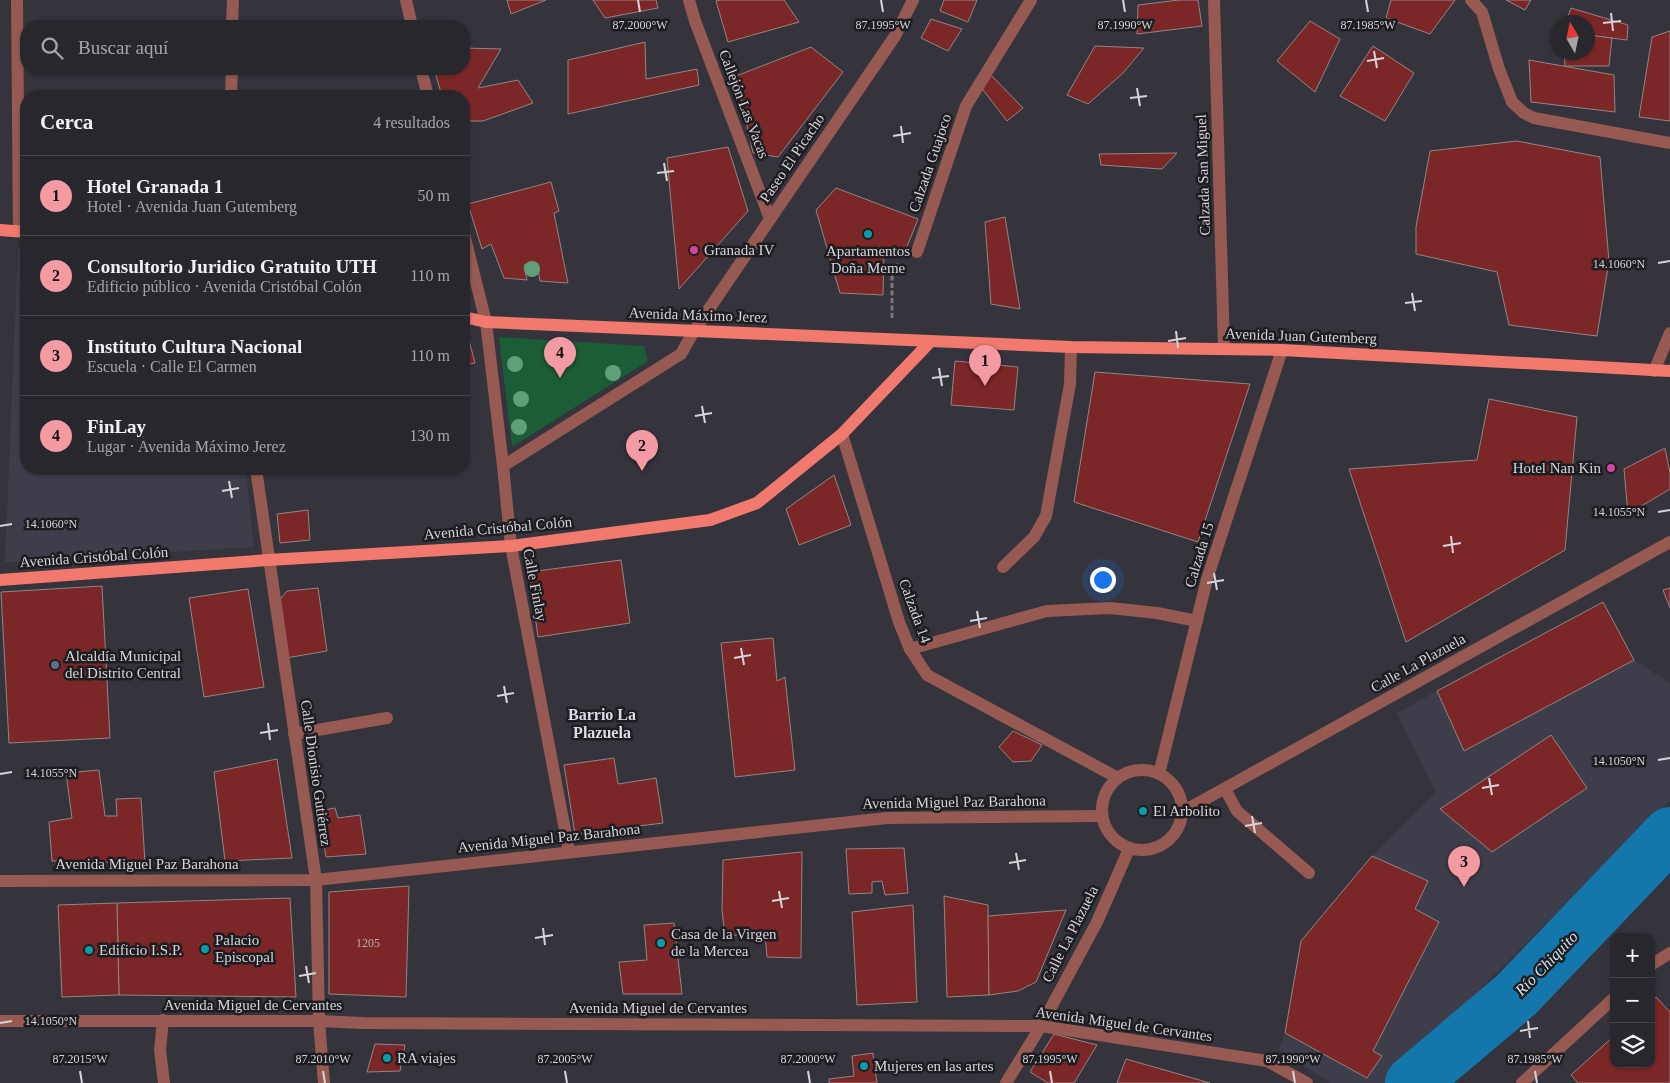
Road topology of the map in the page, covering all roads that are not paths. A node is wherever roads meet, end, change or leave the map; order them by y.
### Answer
1 (16, 0) edge
2 (233, 0) edge
3 (406, 0) edge
4 (689, 0) edge
5 (913, 0) edge
6 (1031, 0) edge
7 (1214, 0) edge
8 (1471, 0) edge
9 (232, 20) edge
10 (411, 20) edge
11 (232, 75) edge
12 (423, 75) edge
13 (231, 90) edge
14 (426, 90) edge
15 (1670, 143) edge
16 (20, 155) edge
17 (770, 219) junction
18 (0, 230) edge
19 (20, 232) edge
20 (917, 252) road end
21 (470, 258) edge
22 (470, 318) edge
23 (486, 322) junction
24 (694, 332) junction
25 (1670, 333) edge
26 (931, 341) junction
27 (1072, 347) junction
28 (1224, 349) junction
29 (1282, 350) junction
30 (1654, 371) junction
31 (1670, 371) edge
32 (842, 434) junction
33 (503, 466) junction
34 (257, 475) edge
35 (1670, 542) edge
36 (511, 546) junction
37 (268, 560) junction
38 (1003, 567) dead end
39 (0, 580) edge
40 (1197, 621) junction
41 (910, 649) junction
42 (386, 718) dead end
43 (294, 734) junction
44 (1159, 774) junction
45 (1118, 778) junction
46 (1225, 788) junction
47 (1182, 812) junction
48 (1101, 816) junction
49 (1129, 849) junction
50 (569, 851) junction
51 (1309, 873) dead end
52 (316, 880) junction
53 (0, 881) edge
54 (1670, 953) edge
55 (1655, 962) edge
56 (1610, 1002) edge
57 (163, 1020) junction
58 (0, 1021) edge
59 (319, 1021) junction
60 (1041, 1026) junction
61 (164, 1083) edge
62 (324, 1083) edge
63 (1006, 1083) edge
64 (1307, 1083) edge
65 (1522, 1083) edge

1 - 16 street
2 - 9 street
3 - 10 street
4 - 17 street, Callejón Las Vacas
5 - 17 street, Paseo El Picacho
6 - 20 street, Calzada Guajoco
7 - 28 street, Calzada San Miguel
8 - 15 street
11 - 13 street
12 - 14 street
17 - 24 street, Paseo El Picacho
18 - 19 main road
21 - 23 street, Calle Finlay
22 - 23 main road, Avenida Máximo Jerez
23 - 24 main road, Avenida Máximo Jerez
23 - 33 street, Calle Finlay
24 - 26 main road, Avenida Máximo Jerez
24 - 33 street, Paseo El Picacho
25 - 30 street
26 - 27 main road, Avenida Juan Gutemberg
26 - 32 main road, Avenida Cristóbal Colón
27 - 28 main road, Avenida Juan Gutemberg
27 - 38 street
28 - 29 main road, Avenida Juan Gutemberg
29 - 30 main road, Avenida Juan Gutemberg
29 - 40 street, Calzada 15
30 - 31 main road, Avenida Juan Gutemberg
32 - 36 main road, Avenida Cristóbal Colón
32 - 41 street, Calzada 14
33 - 36 street, Calle Finlay
34 - 37 street, Calle Dionisio Gutiérrez
35 - 46 street, Calle La Plazuela
36 - 37 main road, Avenida Cristóbal Colón
36 - 50 street, Calle Finlay
37 - 39 main road, Avenida Cristóbal Colón
37 - 43 street, Calle Dionisio Gutiérrez
40 - 41 street
40 - 44 street, Calzada 15
41 - 45 street, Calzada 14
42 - 43 street
43 - 52 street, Calle Dionisio Gutiérrez
44 - 45 street
44 - 47 street
45 - 48 street
46 - 47 street, Calle La Plazuela
46 - 51 street
47 - 49 street
48 - 49 street
48 - 50 street, Avenida Miguel Paz Barahona
49 - 60 street, Calle La Plazuela
50 - 52 street, Avenida Miguel Paz Barahona
52 - 53 street, Avenida Miguel Paz Barahona
52 - 59 street, Calle Dionisio Gutiérrez
54 - 55 street
56 - 65 street
57 - 58 street, Avenida Miguel de Cervantes
57 - 59 street, Avenida Miguel de Cervantes
57 - 61 street
59 - 60 street, Avenida Miguel de Cervantes
59 - 62 street, Calle Dionisio Gutiérrez
60 - 63 street, Calle La Plazuela
60 - 64 street, Avenida Miguel de Cervantes

